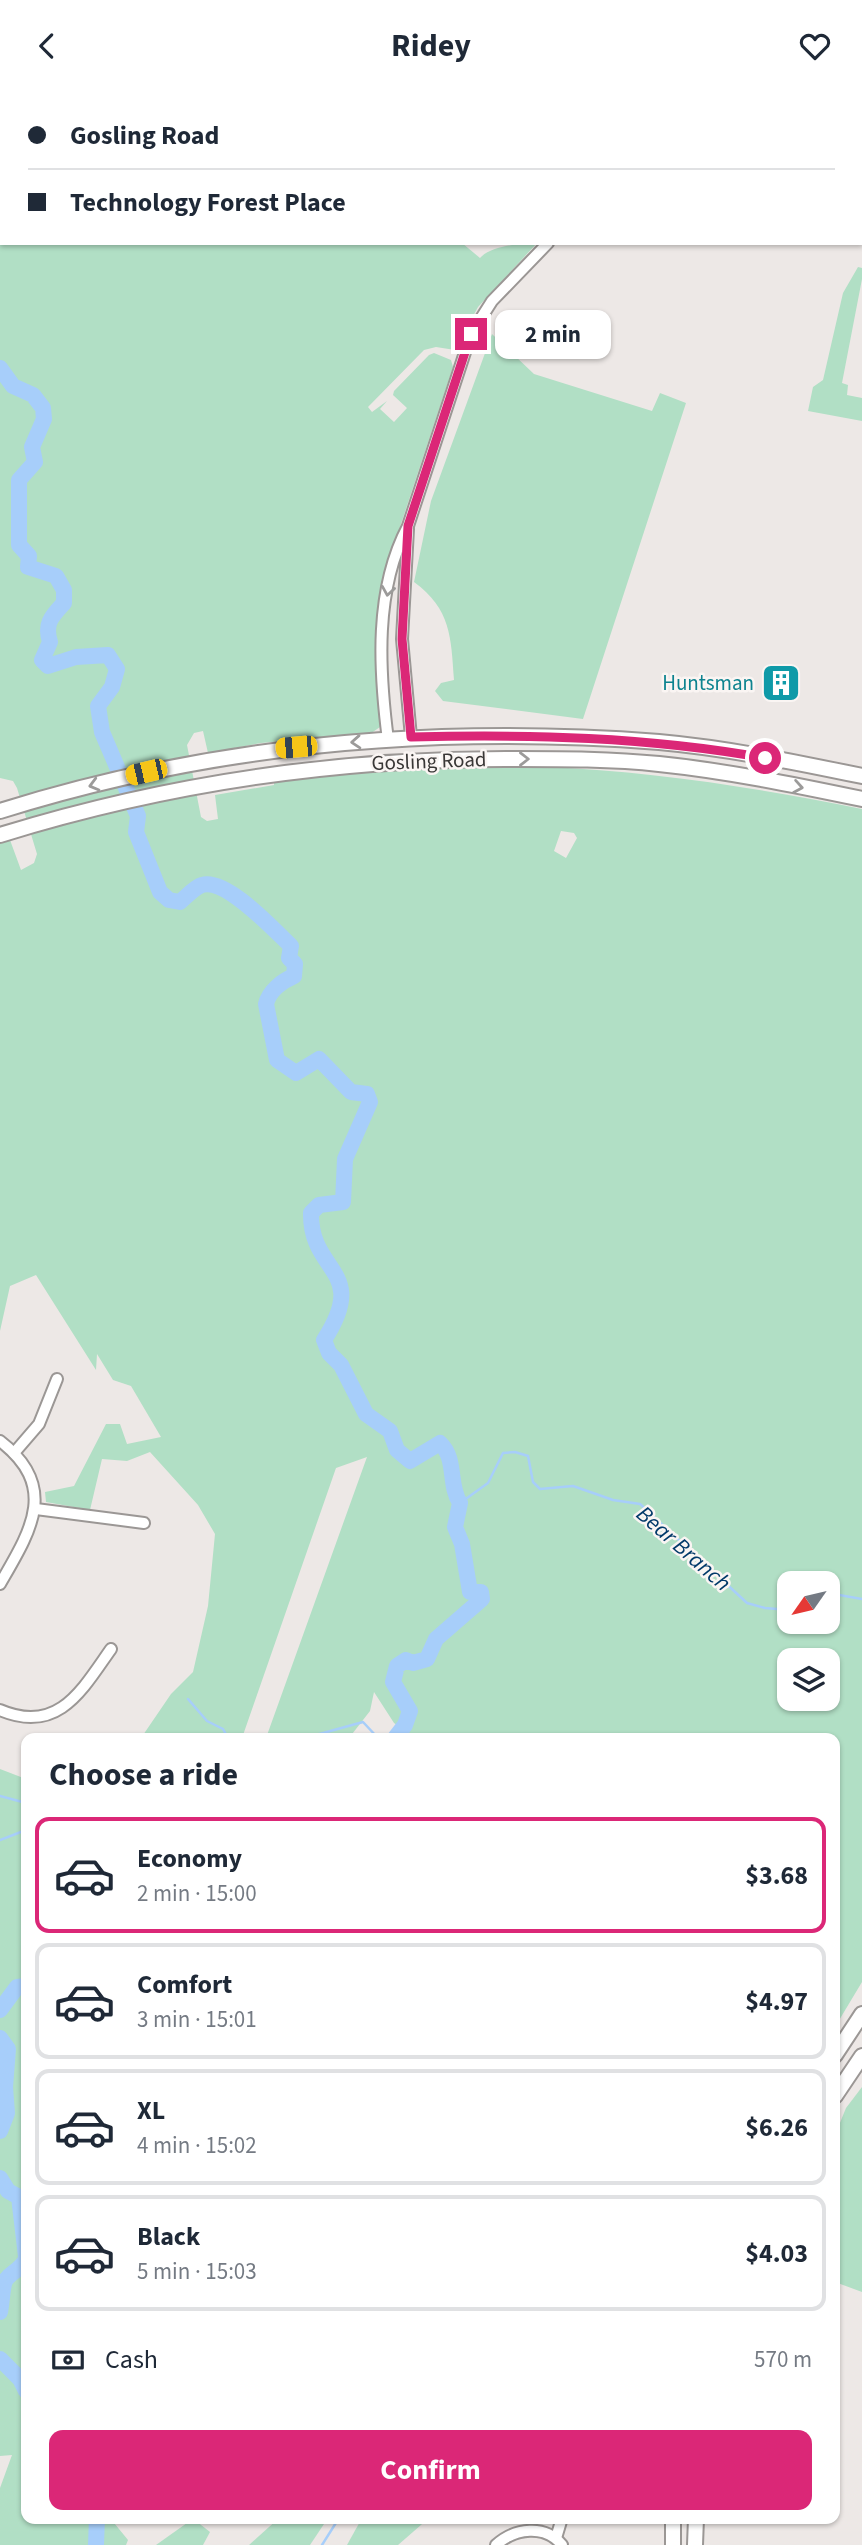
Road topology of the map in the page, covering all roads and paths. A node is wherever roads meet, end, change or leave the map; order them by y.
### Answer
1 (546, 245) edge
2 (408, 526) junction
3 (411, 737) junction
4 (388, 740) junction
5 (862, 776) edge
6 (862, 799) edge
7 (2, 810) edge
8 (6, 833) edge
9 (57, 1379) dead end
10 (0, 1441) edge
11 (14, 1453) junction
12 (36, 1509) junction
13 (144, 1523) dead end
14 (0, 1582) edge
15 (111, 1649) dead end
16 (0, 1710) edge
17 (862, 2014) edge
18 (840, 2047) edge
19 (862, 2056) edge
20 (840, 2089) edge
21 (673, 2524) edge
22 (696, 2524) edge
23 (559, 2541) edge
24 (496, 2545) edge
25 (673, 2545) edge
26 (695, 2545) edge

1 - 2 street
2 - 3 street
2 -> 4 street
3 - 4 main road, Gosling Road
3 - 5 main road, Gosling Road
4 -> 7 main road, Gosling Road
8 -> 6 main road, Gosling Road
9 - 11 street
10 - 11 street
11 - 12 street
12 - 13 street
12 - 14 street
15 - 16 street
17 - 18 main road
19 - 20 main road
21 - 25 main road
22 - 26 main road
23 - 24 street

